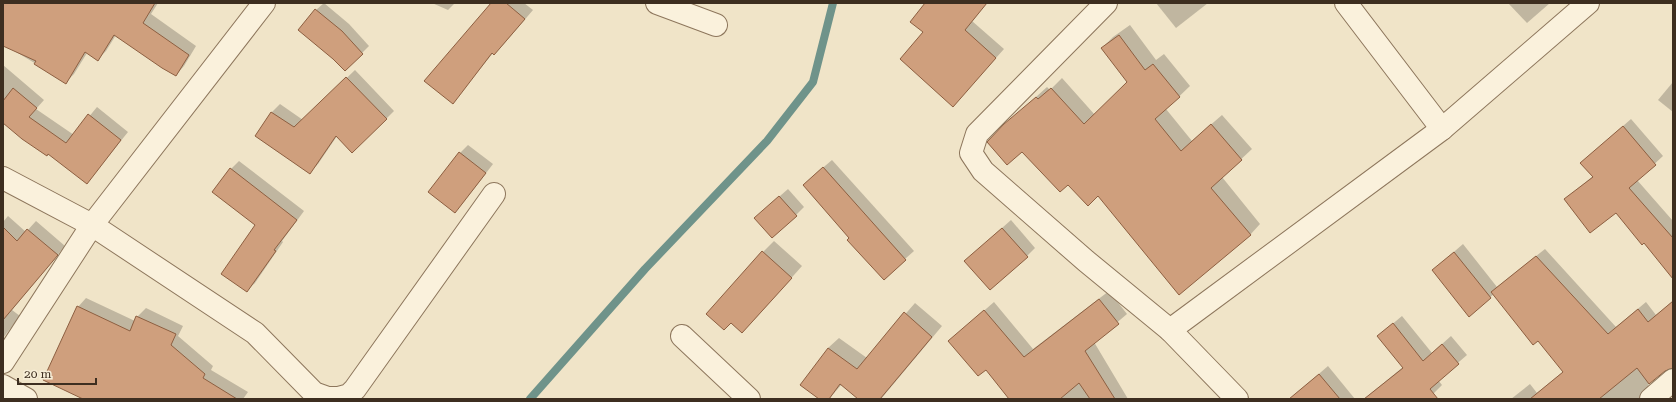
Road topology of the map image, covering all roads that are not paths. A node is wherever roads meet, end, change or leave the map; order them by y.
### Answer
1 (264, 3) edge
2 (657, 3) edge
3 (1106, 3) edge
4 (1346, 3) edge
5 (1588, 3) edge
6 (716, 24) dead end
7 (1442, 130) junction
8 (3, 178) edge
9 (494, 194) dead end
10 (92, 224) junction
11 (1170, 330) junction
12 (682, 336) dead end
13 (3, 362) edge
14 (1673, 380) edge
15 (3, 386) edge
16 (26, 399) edge
17 (749, 399) edge
18 (1237, 399) edge
19 (1651, 399) edge

1 - 10 street
2 - 6 street
3 - 11 street
4 - 7 street
5 - 7 street
7 - 11 street
8 - 10 street
9 - 10 street
10 - 13 street
11 - 18 street
12 - 17 street
14 - 19 street
15 - 16 street

